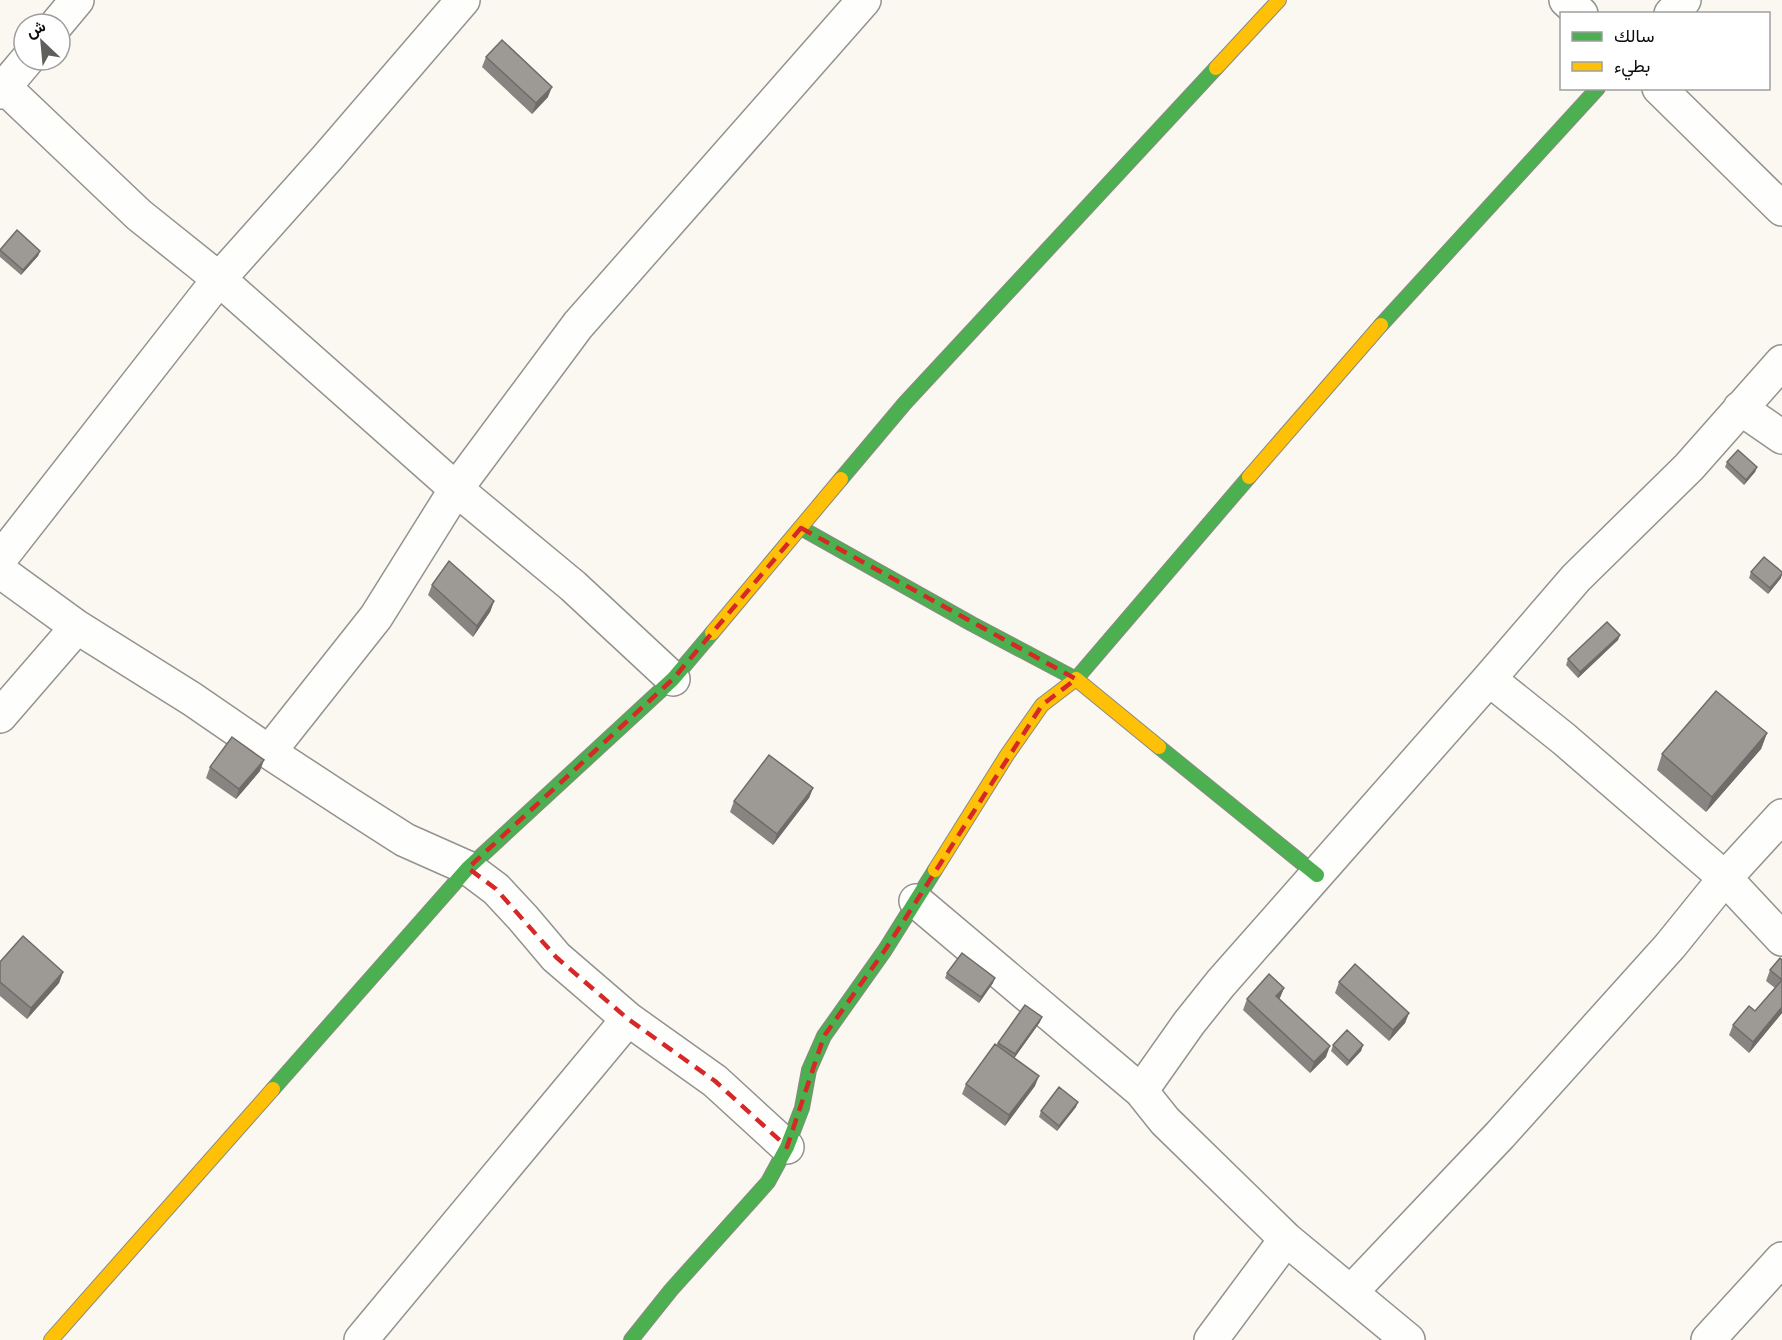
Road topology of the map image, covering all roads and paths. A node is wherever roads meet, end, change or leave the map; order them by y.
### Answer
1 (77, 0) edge
2 (463, 0) edge
3 (864, 0) edge
4 (1279, 0) edge
5 (1566, 0) edge
6 (1684, 0) edge
7 (67, 12) edge
8 (1579, 12) edge
9 (1673, 12) edge
10 (15, 72) edge
11 (1, 87) edge
12 (1596, 90) edge
13 (1661, 90) edge
14 (1782, 209) edge
15 (219, 279) junction
16 (1782, 362) edge
17 (1740, 408) junction
18 (1782, 437) edge
19 (456, 489) junction
20 (801, 528) junction
21 (0, 559) edge
22 (0, 571) edge
23 (76, 627) junction
24 (673, 679) junction
25 (1076, 679) junction
26 (1489, 679) junction
27 (0, 716) edge
28 (269, 752) junction
29 (1782, 816) edge
30 (468, 868) junction
31 (1317, 875) junction
32 (1725, 878) junction
33 (916, 901) junction
34 (1782, 939) edge
35 (628, 1019) junction
36 (1141, 1091) junction
37 (787, 1147) junction
38 (1286, 1239) junction
39 (1782, 1259) edge
40 (1351, 1292) junction
41 (51, 1340) edge
42 (362, 1340) edge
43 (631, 1340) edge
44 (1211, 1340) edge
45 (1408, 1340) edge
46 (1708, 1340) edge

1 - 7 street
2 - 15 street
3 - 19 street
4 - 20 street
5 - 8 street
6 - 9 street
10 - 11 street
11 - 15 street
12 - 25 street
13 - 14 street
15 - 19 street
15 - 21 street
16 - 17 street
17 - 18 street
17 - 26 street
19 - 24 street
19 - 28 street
20 - 24 street
20 - 25 street
22 - 23 street
23 - 27 street
23 - 28 street
24 - 30 street
25 - 31 street
25 - 33 street
26 - 31 street
26 - 32 street
28 - 30 street
29 - 32 street
30 - 35 street
30 - 41 street
31 - 36 street
32 - 34 street
32 - 40 street
33 - 36 street
33 - 37 street
35 - 37 street
35 - 42 street
36 - 38 street
37 - 43 street
38 - 40 street
38 - 44 street
39 - 46 street
40 - 45 street

